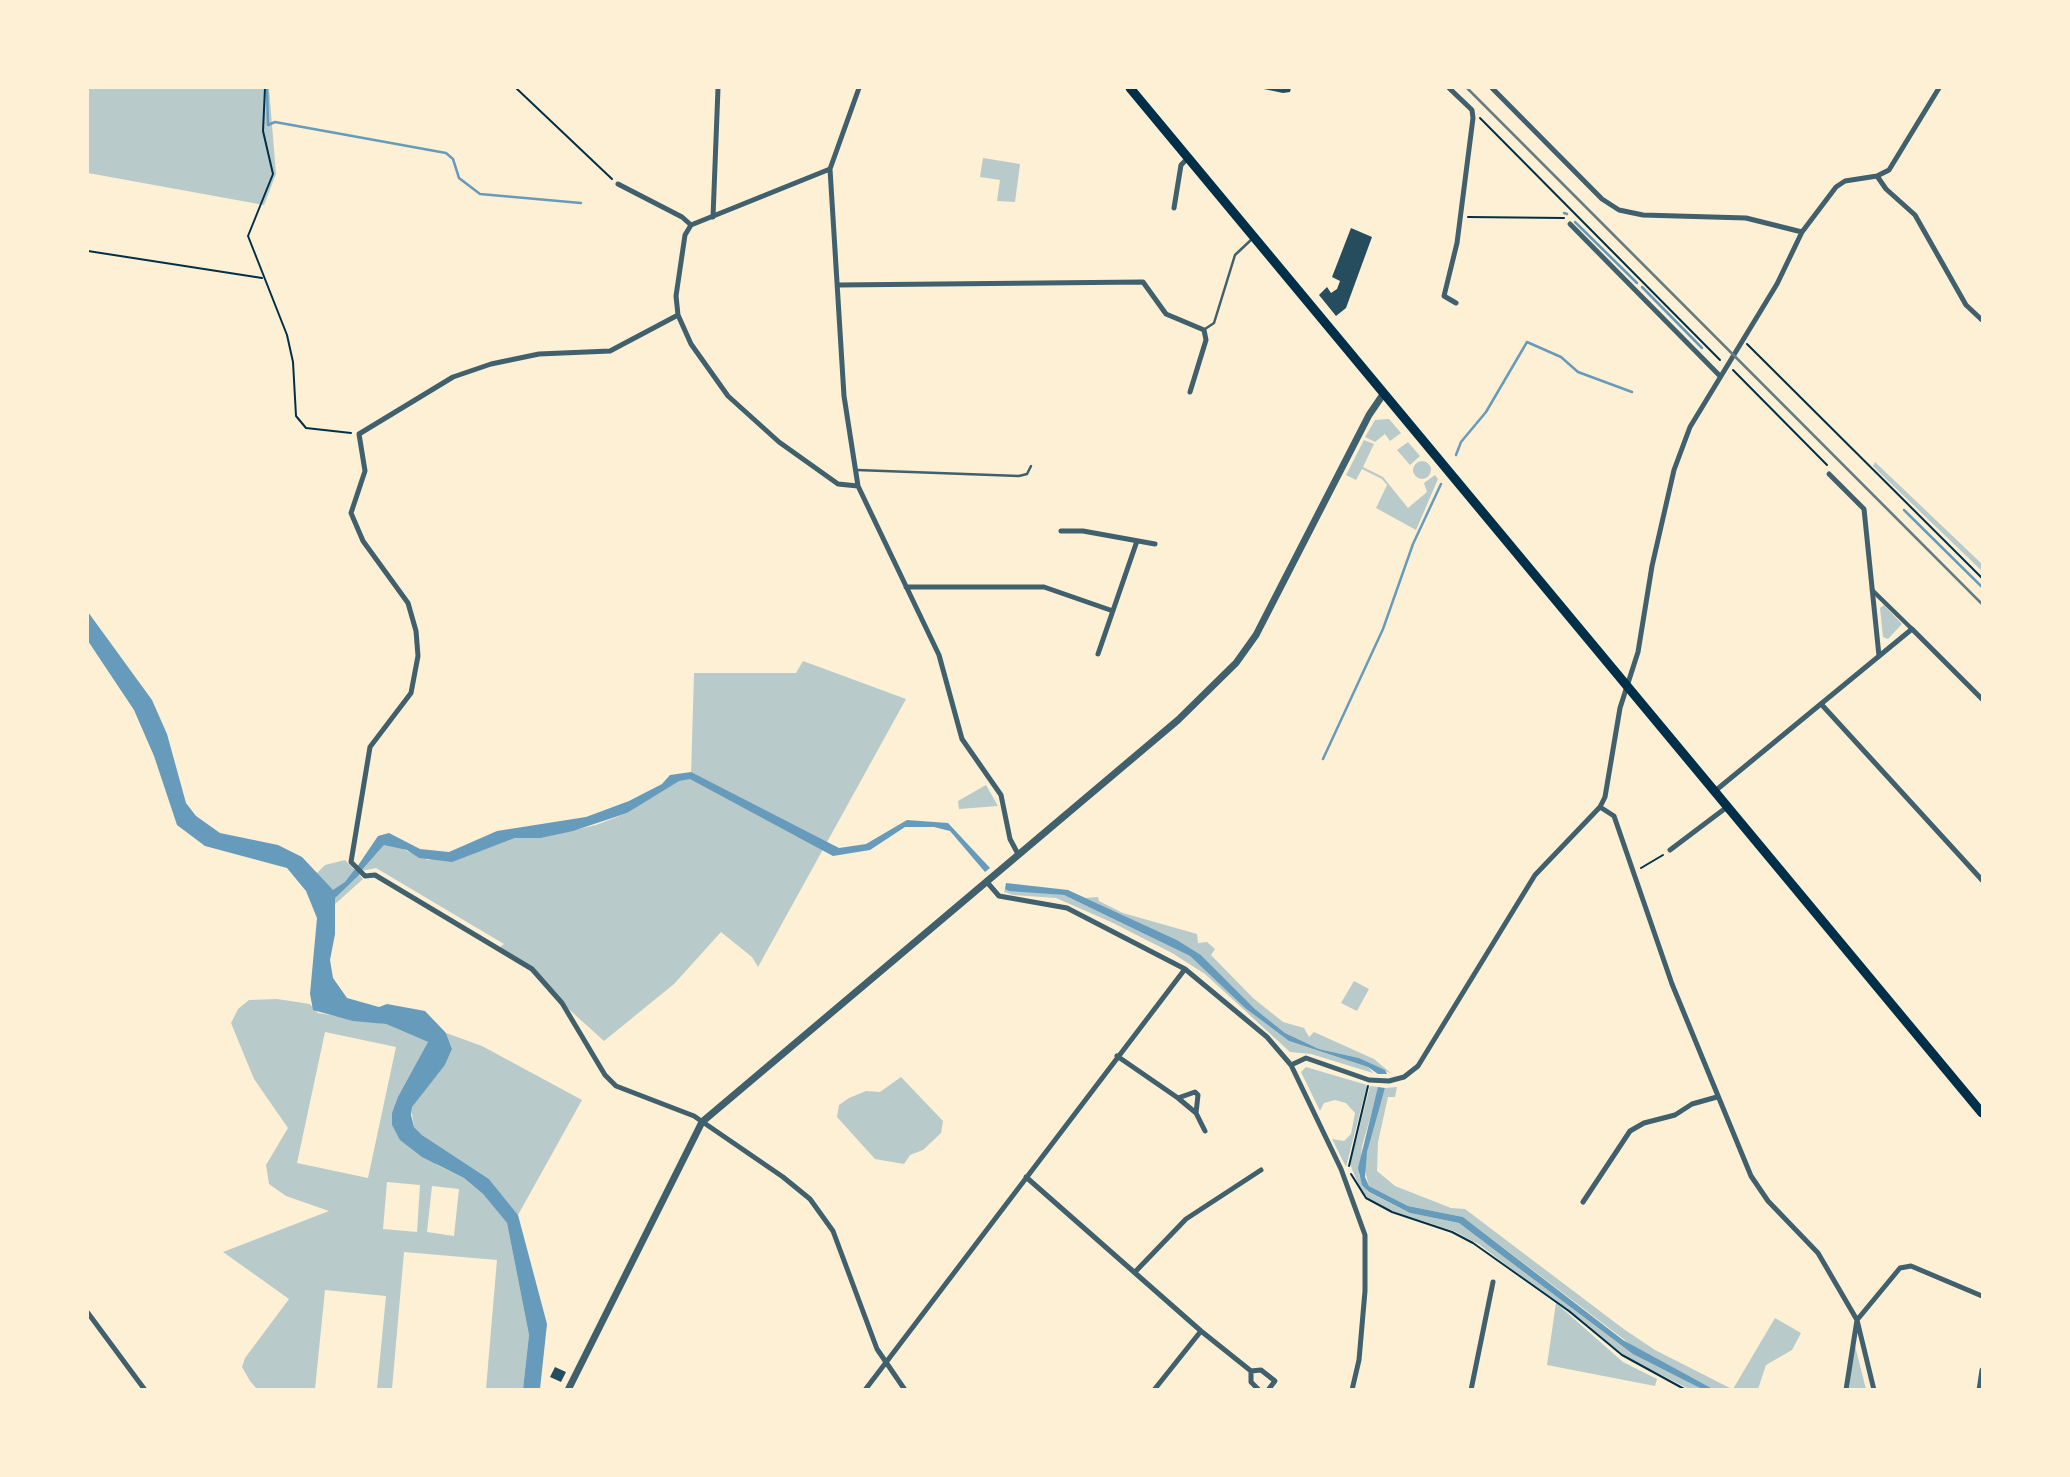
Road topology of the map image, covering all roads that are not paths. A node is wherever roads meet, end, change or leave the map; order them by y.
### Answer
1 (718, 88) edge
2 (859, 88) edge
3 (1130, 88) edge
4 (1449, 88) edge
5 (1492, 88) edge
6 (1939, 88) edge
7 (1188, 158) junction
8 (830, 169) junction
9 (1877, 176) junction
10 (618, 184) road end
11 (1174, 208) dead end
12 (713, 216) junction
13 (691, 225) junction
14 (1570, 225) dead end
15 (1802, 232) junction
16 (1254, 237) junction
17 (838, 285) junction
18 (1456, 303) dead end
19 (678, 315) junction
20 (1983, 320) edge
21 (1204, 330) junction
22 (1720, 376) junction
23 (1190, 392) dead end
24 (1384, 393) junction
25 (1031, 466) dead end
26 (854, 470) junction
27 (1829, 474) road end
28 (858, 486) junction
29 (1061, 531) dead end
30 (1137, 541) junction
31 (1155, 544) dead end
32 (906, 587) junction
33 (1872, 589) junction
34 (1113, 611) junction
35 (1912, 629) junction
36 (1098, 654) dead end
37 (1878, 656) junction
38 (1627, 686) junction
39 (1983, 699) edge
40 (1822, 705) junction
41 (1715, 791) junction
42 (1600, 807) junction
43 (1727, 807) junction
44 (1670, 850) road end
45 (1018, 854) junction
46 (986, 879) junction
47 (1983, 880) edge
48 (1185, 969) junction
49 (1117, 1056) junction
50 (1291, 1065) junction
51 (1717, 1097) junction
52 (1178, 1098) junction
53 (1196, 1113) junction
54 (1983, 1114) edge
55 (702, 1122) junction
56 (1205, 1131) dead end
57 (1261, 1170) dead end
58 (1026, 1177) junction
59 (1583, 1202) dead end
60 (1135, 1272) junction
61 (1493, 1282) dead end
62 (1983, 1296) edge
63 (88, 1313) edge
64 (1857, 1320) junction
65 (1201, 1331) junction
66 (886, 1364) junction
67 (1983, 1370) edge
68 (1251, 1371) junction
69 (145, 1390) edge
70 (568, 1390) edge
71 (865, 1390) edge
72 (905, 1390) edge
73 (1154, 1390) edge
74 (1259, 1390) edge
75 (1268, 1390) edge
76 (1352, 1390) edge
77 (1471, 1390) edge
78 (1846, 1390) edge
79 (1874, 1390) edge
80 (1979, 1390) edge

1 - 12 street
2 - 8 street
3 - 7 main road
4 - 18 street
5 - 15 street
6 - 9 street
7 - 11 street
7 - 16 main road
8 - 12 street
8 - 17 street
9 - 15 street
9 - 20 street
10 - 13 street
12 - 13 street
13 - 19 street
14 - 22 street
15 - 22 street
16 - 21 lane
16 - 24 main road
17 - 21 street
17 - 26 street
19 - 28 street
19 - 55 street
21 - 23 street
22 - 38 street
24 - 38 main road
24 - 45 street
25 - 26 lane
26 - 28 street
27 - 33 street
28 - 32 street
29 - 30 street
30 - 31 street
30 - 34 street
32 - 34 street
32 - 45 street
33 - 35 street
33 - 37 street
34 - 36 street
35 - 37 street
35 - 39 street
37 - 40 street
38 - 41 main road
38 - 42 street
40 - 41 street
40 - 47 street
41 - 43 main road
42 - 50 street
42 - 51 street
43 - 44 street
43 - 54 main road
45 - 46 street
46 - 48 street
46 - 55 street
48 - 49 street
48 - 50 street
49 - 52 street
49 - 58 street
50 - 76 street
51 - 59 street
51 - 64 street
52 - 53 street
52 - 53 street
53 - 56 street
55 - 66 street
55 - 70 street
57 - 60 street
58 - 60 street
58 - 66 street
60 - 65 street
61 - 77 street
62 - 64 street
63 - 69 street
64 - 78 street
64 - 79 street
65 - 68 street
65 - 73 street
66 - 71 street
66 - 72 street
67 - 80 street
68 - 74 street
68 - 75 street

